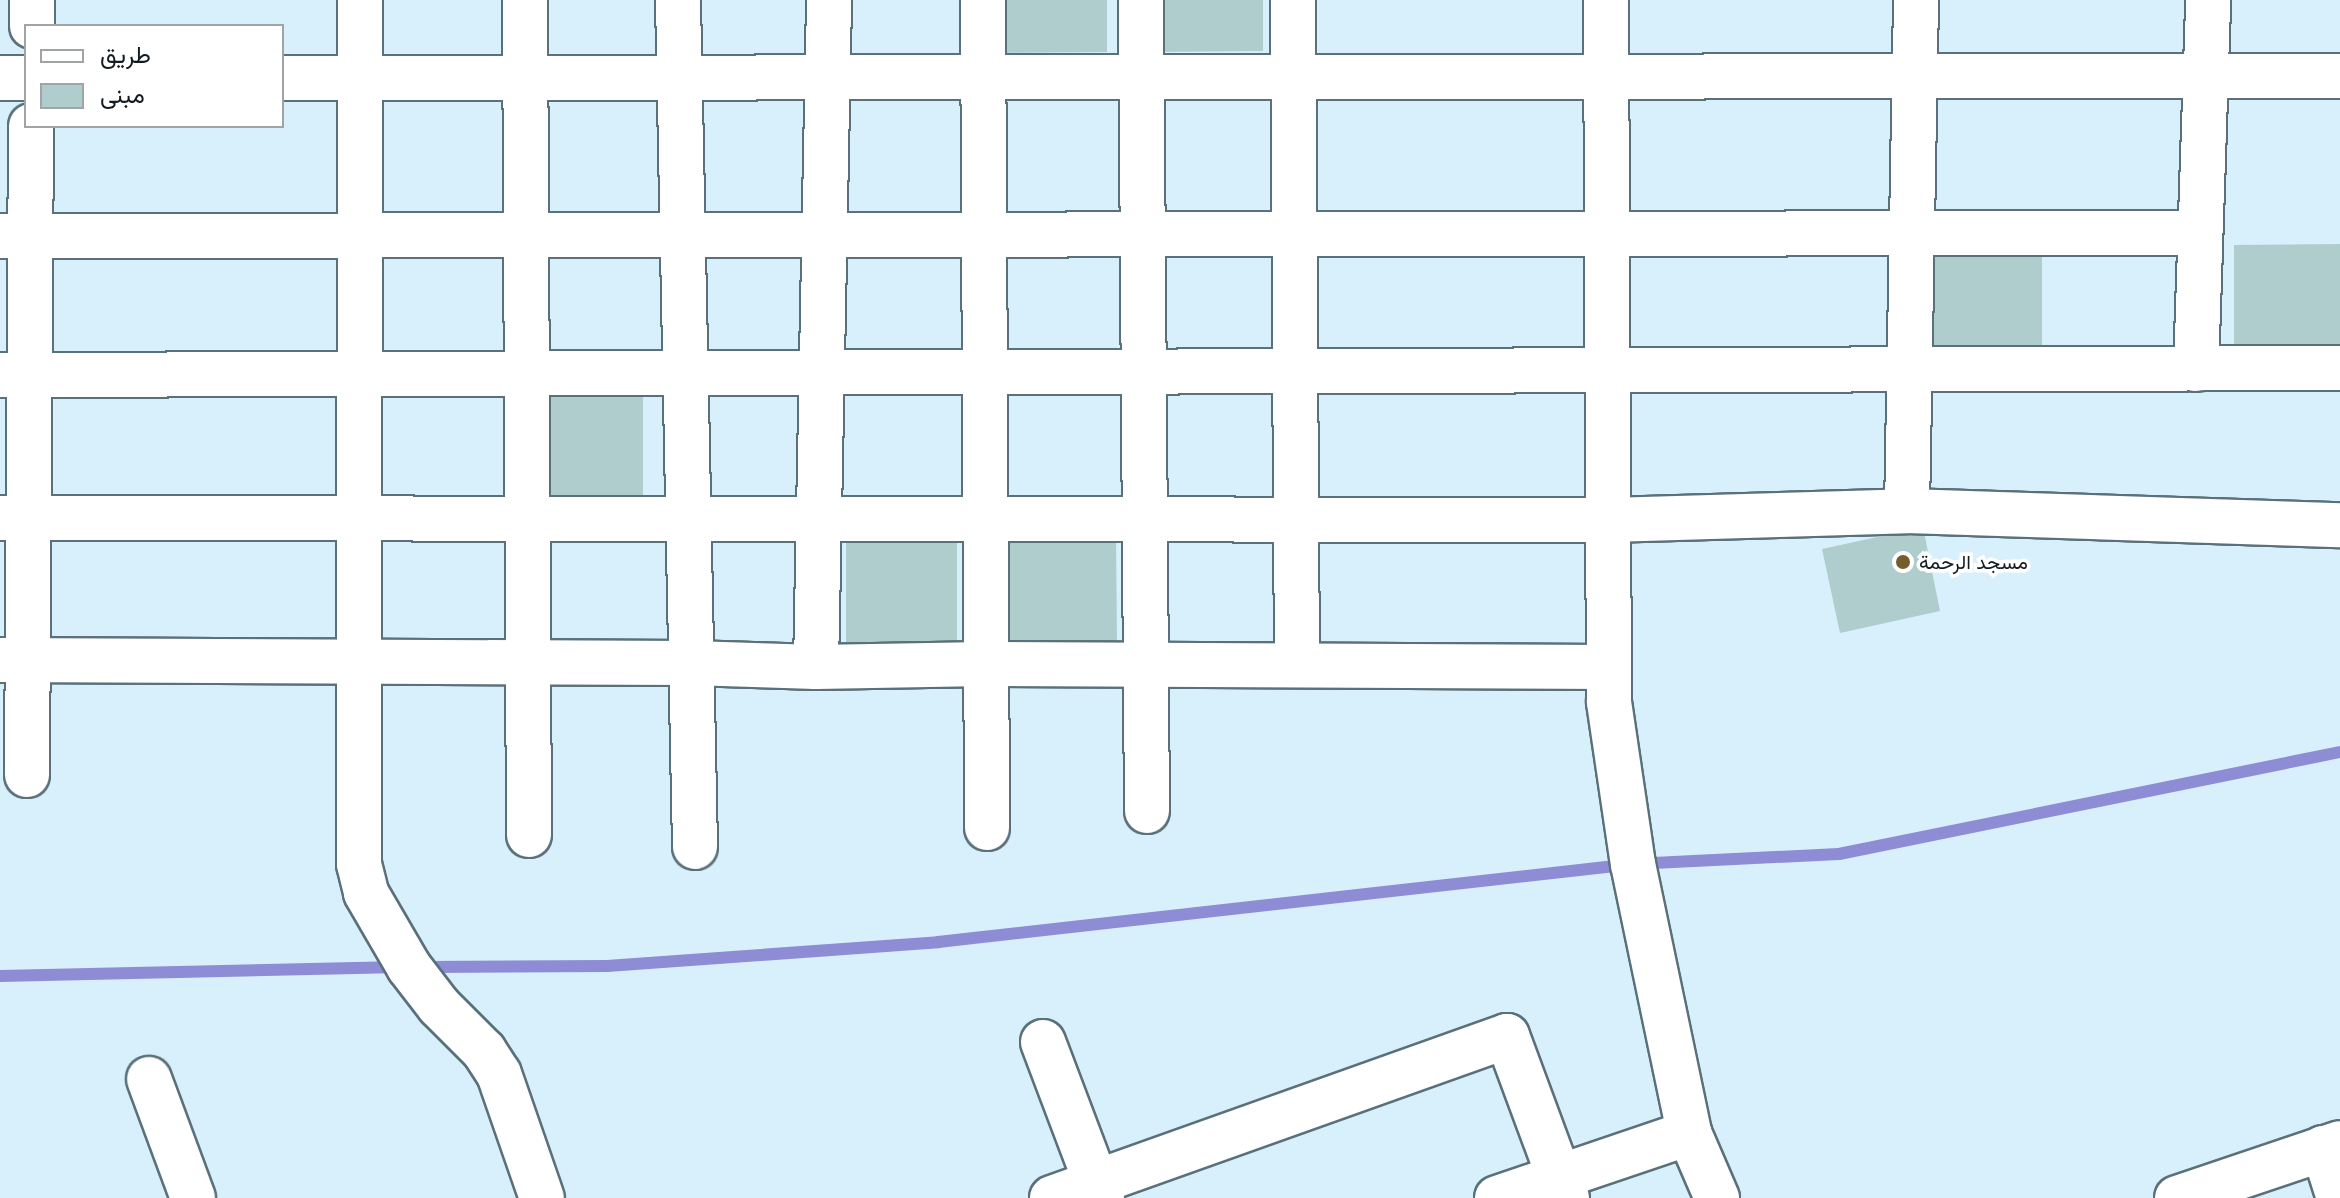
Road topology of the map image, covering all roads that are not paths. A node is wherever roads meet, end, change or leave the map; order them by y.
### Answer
1 (32, 0) edge
2 (360, 0) edge
3 (525, 0) edge
4 (678, 0) edge
5 (829, 0) edge
6 (983, 0) edge
7 (1141, 0) edge
8 (1293, 0) edge
9 (1606, 0) edge
10 (1916, 0) edge
11 (2208, 0) edge
12 (32, 24) edge
13 (1915, 76) junction
14 (2205, 76) junction
15 (2340, 76) edge
16 (526, 77) junction
17 (680, 77) junction
18 (828, 77) junction
19 (984, 77) junction
20 (1142, 77) junction
21 (1294, 77) junction
22 (1607, 77) junction
23 (0, 78) edge
24 (24, 78) edge
25 (284, 78) edge
26 (360, 78) junction
27 (31, 128) edge
28 (1608, 232) junction
29 (1912, 232) junction
30 (1143, 233) junction
31 (1294, 233) junction
32 (2198, 233) junction
33 (825, 234) junction
34 (985, 234) junction
35 (526, 235) junction
36 (683, 235) junction
37 (15, 236) edge
38 (359, 236) junction
39 (2340, 368) edge
40 (2196, 369) junction
41 (1909, 371) junction
42 (1608, 373) junction
43 (821, 374) junction
44 (985, 374) junction
45 (1144, 374) junction
46 (1295, 374) junction
47 (14, 375) edge
48 (358, 375) junction
49 (527, 375) junction
50 (686, 375) junction
51 (1907, 511) junction
52 (14, 518) edge
53 (358, 518) junction
54 (528, 519) junction
55 (689, 519) junction
56 (819, 519) junction
57 (986, 519) junction
58 (1145, 519) junction
59 (1296, 519) junction
60 (1609, 520) junction
61 (2340, 525) edge
62 (14, 660) edge
63 (357, 661) junction
64 (529, 662) junction
65 (691, 663) junction
66 (986, 664) junction
67 (1146, 665) junction
68 (1297, 665) junction
69 (816, 667) junction
70 (1609, 667) junction
71 (27, 775) dead end
72 (1147, 811) dead end
73 (987, 828) dead end
74 (529, 835) dead end
75 (695, 847) dead end
76 (1043, 1042) dead end
77 (149, 1079) dead end
78 (1689, 1133) junction
79 (2332, 1146) edge
80 (1563, 1188) edge
81 (1099, 1190) edge
82 (2184, 1197) edge
83 (193, 1198) edge
84 (542, 1198) edge
85 (1052, 1198) edge
86 (1497, 1198) edge
87 (1717, 1198) edge
88 (2339, 1198) edge

1 - 12 street
2 - 26 street
3 - 16 street
4 - 17 street
5 - 18 street
6 - 19 street
7 - 20 street
8 - 21 street
9 - 22 street
10 - 13 street
11 - 14 street
13 - 14 street
13 - 22 street
13 - 29 street
14 - 15 street
14 - 32 street
16 - 17 street
16 - 26 street
16 - 35 street
17 - 18 street
17 - 36 street
18 - 19 street
18 - 33 street
19 - 20 street
19 - 34 street
20 - 21 street
20 - 30 street
21 - 22 street
21 - 31 street
22 - 28 street
23 - 24 street
25 - 26 street
26 - 38 street
27 - 37 street
28 - 29 street
28 - 31 street
28 - 42 street
29 - 32 street
29 - 41 street
30 - 31 street
30 - 34 street
30 - 45 street
31 - 46 street
32 - 40 street
33 - 34 street
33 - 36 street
33 - 43 street
34 - 44 street
35 - 36 street
35 - 38 street
35 - 49 street
36 - 50 street
37 - 38 street
37 - 47 street
38 - 48 street
39 - 40 street
40 - 41 street
41 - 42 street
41 - 51 street
42 - 46 street
42 - 60 street
43 - 44 street
43 - 50 street
43 - 56 street
44 - 45 street
44 - 57 street
45 - 46 street
45 - 58 street
46 - 59 street
47 - 48 street
47 - 52 street
48 - 49 street
48 - 53 street
49 - 50 street
49 - 54 street
50 - 55 street
51 - 60 street
51 - 61 street
52 - 53 street
52 - 62 street
53 - 54 street
53 - 63 street
54 - 55 street
54 - 64 street
55 - 56 street
55 - 65 street
56 - 57 street
56 - 69 street
57 - 58 street
57 - 66 street
58 - 59 street
58 - 67 street
59 - 60 street
59 - 68 street
60 - 70 street
62 - 63 street
62 - 71 street
63 - 64 street
63 - 84 street
64 - 65 street
64 - 74 street
65 - 69 street
65 - 75 street
66 - 67 street
66 - 69 street
66 - 73 street
67 - 68 street
67 - 72 street
68 - 70 street
70 - 78 street
76 - 81 street
77 - 83 street
78 - 80 street
78 - 87 street
79 - 82 street
79 - 88 street
80 - 81 street
80 - 86 street
81 - 85 street

